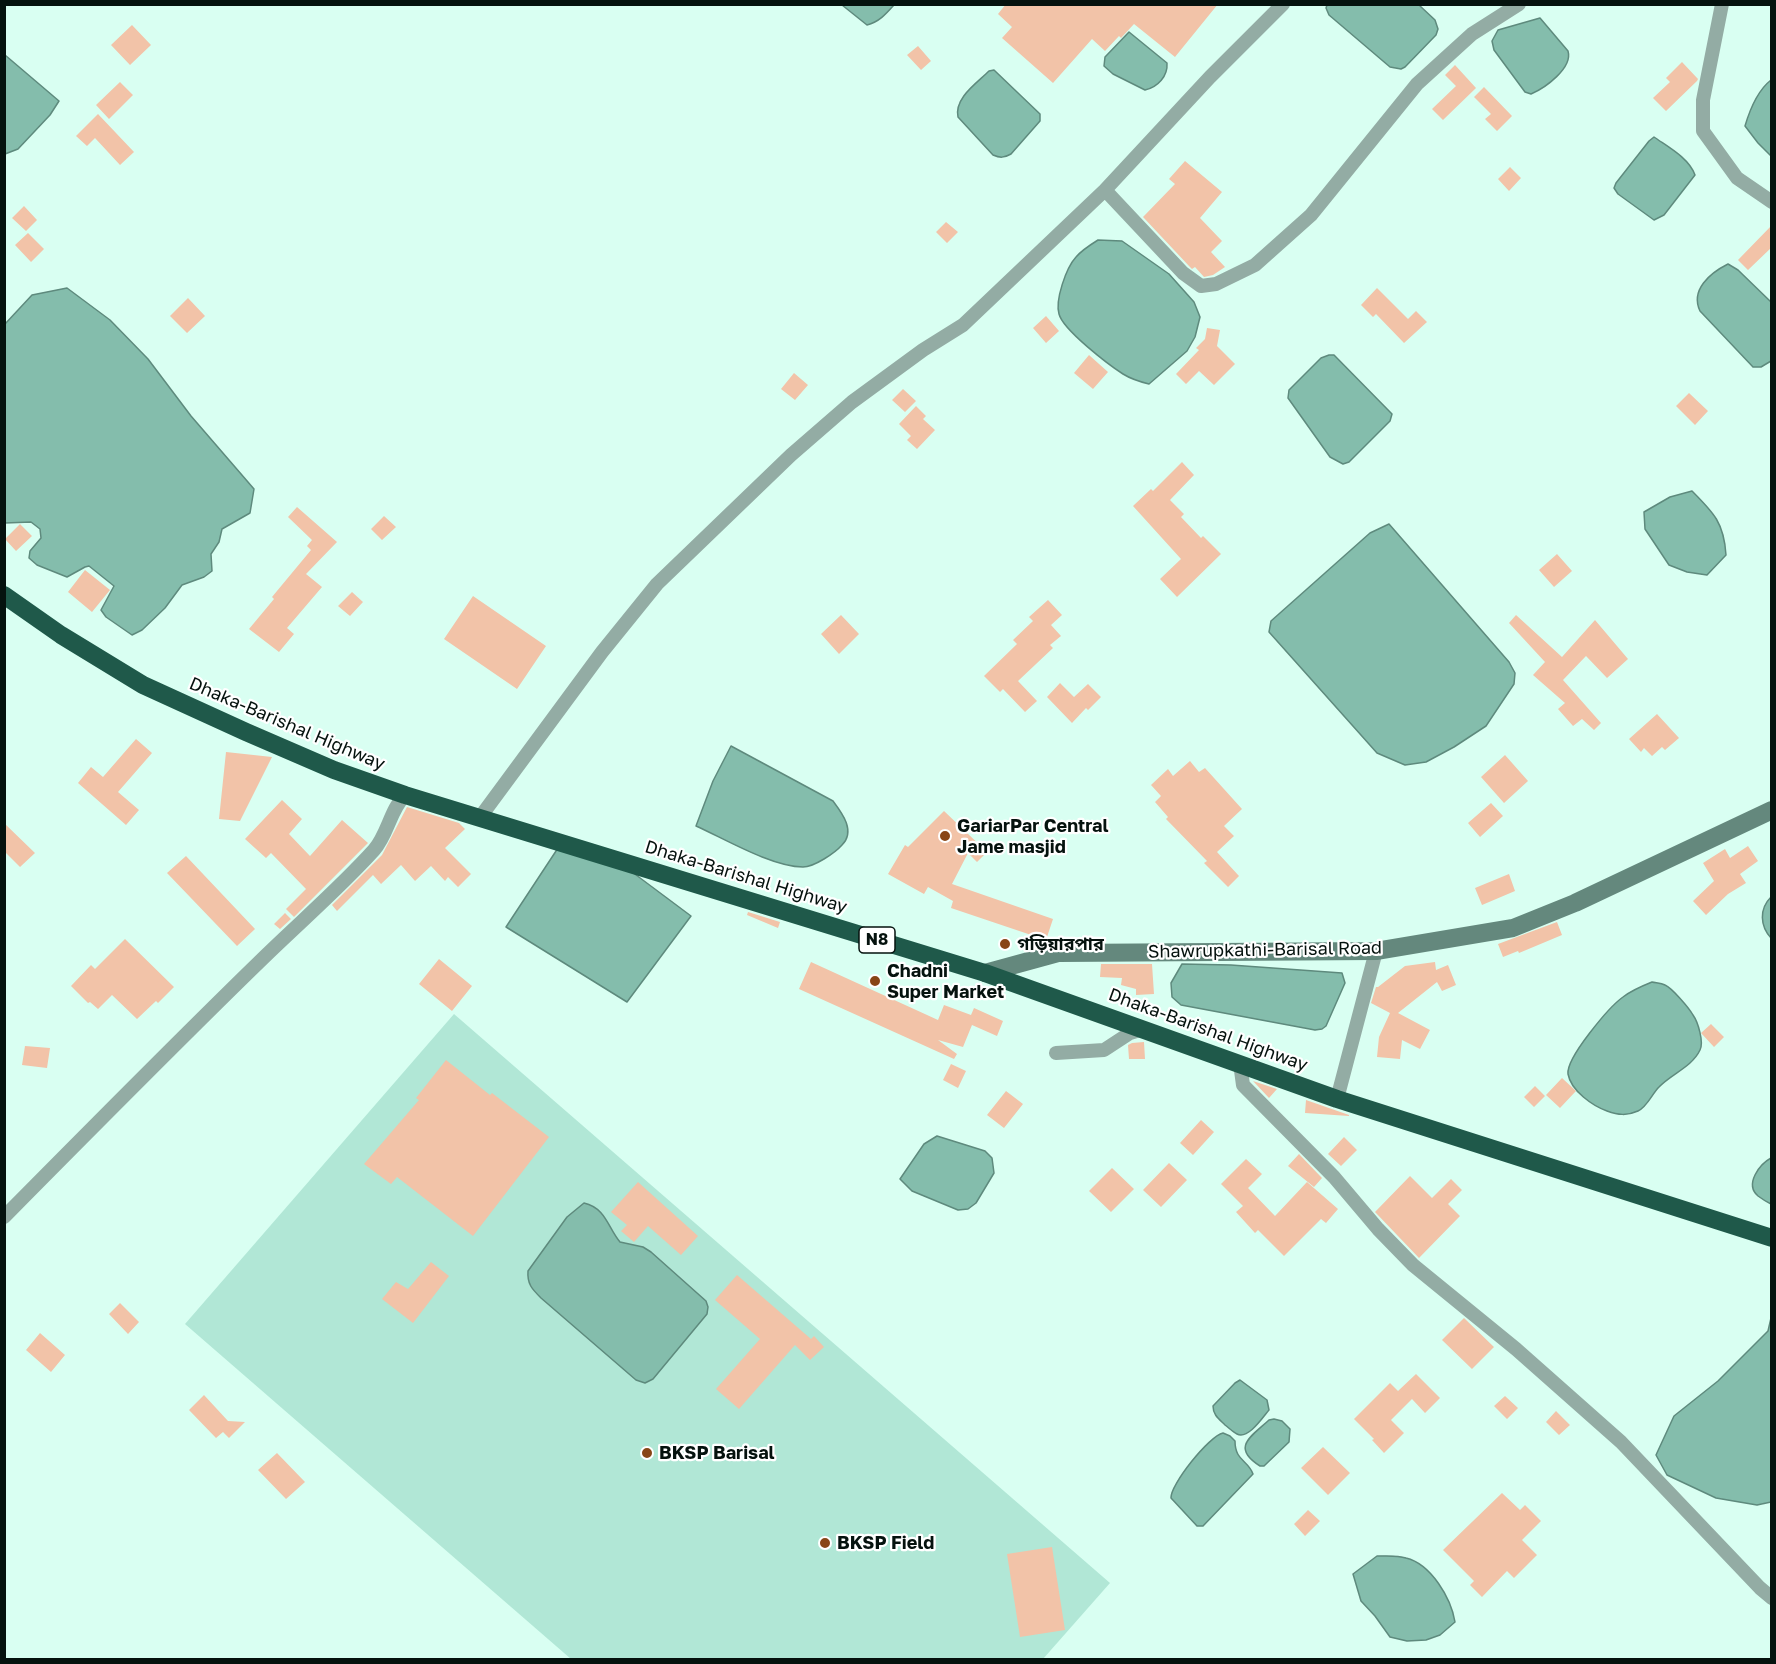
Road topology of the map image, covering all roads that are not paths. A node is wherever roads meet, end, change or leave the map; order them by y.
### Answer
1 (1283, 4) edge
2 (1519, 4) edge
3 (1722, 4) edge
4 (1105, 190) junction
5 (1772, 202) edge
6 (4, 596) edge
7 (405, 795) junction
8 (1772, 810) edge
9 (481, 816) junction
10 (1376, 951) junction
11 (985, 973) junction
12 (1143, 1029) junction
13 (1056, 1053) dead end
14 (1240, 1063) junction
15 (1337, 1098) junction
16 (4, 1217) edge
17 (1772, 1238) edge
18 (1772, 1598) edge

1 - 4 street
2 - 4 street
3 - 5 street
4 - 9 street
6 - 7 highway, Dhaka-Barishal Highway / N8
7 - 9 highway, Dhaka-Barishal Highway / N8
7 - 16 street
8 - 10 main road, Shawrupkathi-Barisal Road
9 - 11 highway, Dhaka-Barishal Highway / N8
10 - 11 main road, Shawrupkathi-Barisal Road
10 - 15 street
11 - 12 highway, Dhaka-Barishal Highway / N8
12 - 13 street
12 - 14 highway, Dhaka-Barishal Highway / N8
14 - 15 highway, Dhaka-Barishal Highway / N8
14 - 18 street
15 - 17 highway, Dhaka-Barishal Highway / N8

